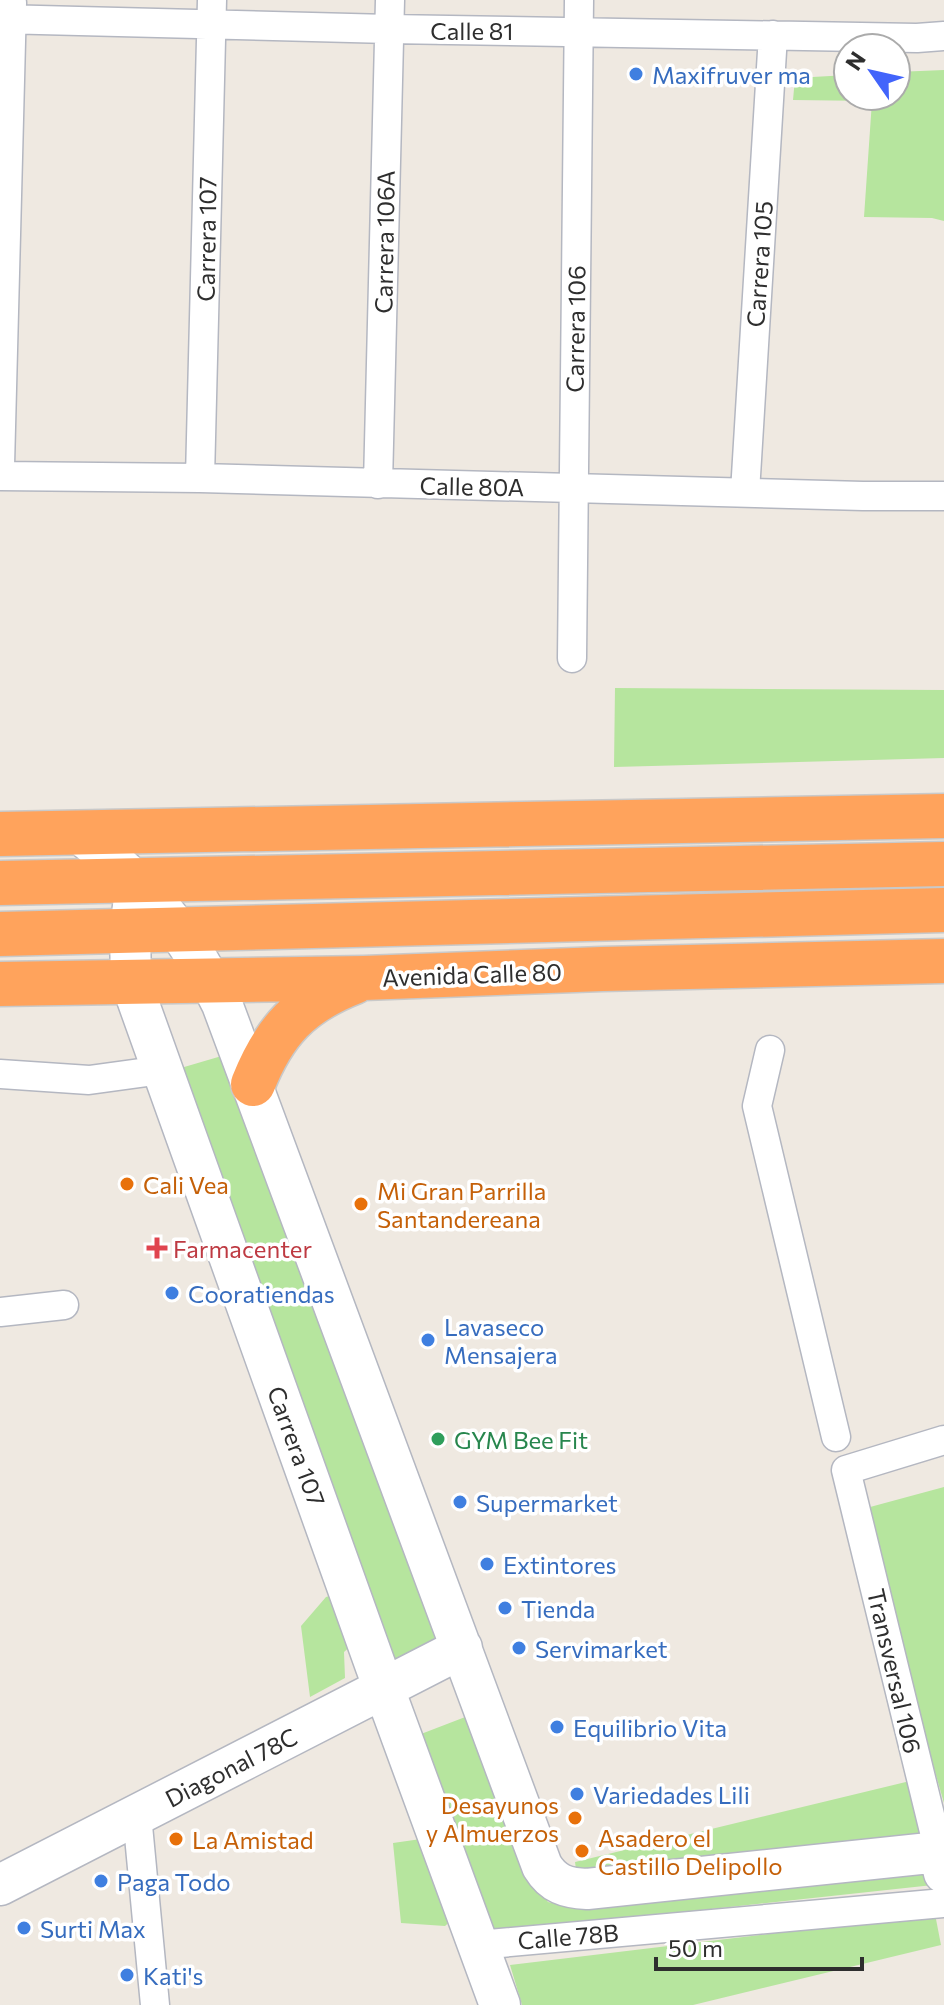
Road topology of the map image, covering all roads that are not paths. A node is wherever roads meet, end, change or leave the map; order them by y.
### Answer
1 (390, 0) edge
2 (579, 0) edge
3 (212, 12) edge
4 (8, 13) edge
5 (389, 29) junction
6 (578, 31) junction
7 (773, 35) junction
8 (944, 36) edge
9 (0, 466) edge
10 (0, 476) edge
11 (200, 478) junction
12 (378, 484) junction
13 (574, 488) junction
14 (745, 492) junction
15 (944, 496) edge
16 (572, 658) dead end
17 (944, 816) edge
18 (78, 832) junction
19 (0, 834) edge
20 (944, 864) edge
21 (136, 880) junction
22 (0, 883) edge
23 (944, 910) edge
24 (860, 911) junction
25 (179, 930) junction
26 (130, 931) junction
27 (0, 934) edge
28 (944, 961) edge
29 (780, 963) junction
30 (364, 978) junction
31 (211, 981) junction
32 (131, 982) junction
33 (0, 984) edge
34 (770, 1050) dead end
35 (162, 1070) junction
36 (0, 1074) edge
37 (253, 1084) junction
38 (64, 1305) dead end
39 (0, 1312) edge
40 (836, 1437) dead end
41 (944, 1440) edge
42 (462, 1648) junction
43 (384, 1689) junction
44 (137, 1815) junction
45 (942, 1859) edge
46 (0, 1885) edge
47 (944, 1903) edge
48 (478, 1945) junction
49 (155, 2005) edge
50 (500, 2005) edge

1 - 5 street, Carrera 106A
2 - 6 street, Carrera 106
3 - 4 street, Calle 81
3 - 5 street, Calle 81
3 - 11 street, Carrera 107
4 - 9 street
5 - 6 street, Calle 81
5 - 12 street, Carrera 106A
6 - 7 street, Calle 81
6 - 13 street, Carrera 106
7 - 8 street, Calle 81
7 - 14 street, Carrera 105
10 - 11 street, Calle 80A
11 - 12 street, Calle 80A
12 - 13 street, Calle 80A
13 - 14 street, Calle 80A
13 - 16 street, Carrera 106
14 - 15 street, Calle 80A
17 - 18 highway
18 - 19 highway
18 - 21 street
20 - 21 highway
21 - 22 highway
21 - 25 street
21 - 26 street, Carrera 107
23 - 24 highway
24 - 25 highway
24 - 29 highway
25 - 26 highway
25 - 31 street
26 - 27 highway
26 - 32 street, Carrera 107
28 - 29 highway, Avenida Calle 80
29 - 30 highway, Avenida Calle 80
30 - 31 highway, Avenida Calle 80
30 - 37 highway
31 - 32 highway, Avenida Calle 80
31 - 37 street
32 - 33 highway, Avenida Calle 80
32 - 35 street, Carrera 107
34 - 40 street
35 - 36 street
35 - 43 street, Carrera 107
37 - 42 street
38 - 39 street
41 - 45 street, Transversal 106
42 - 43 street, Diagonal 78C
42 - 45 street, Calle 78B
43 - 44 street, Diagonal 78C
43 - 48 street, Carrera 107
44 - 46 street, Diagonal 78C
44 - 49 street
47 - 48 street, Calle 78B
48 - 50 street, Carrera 107

